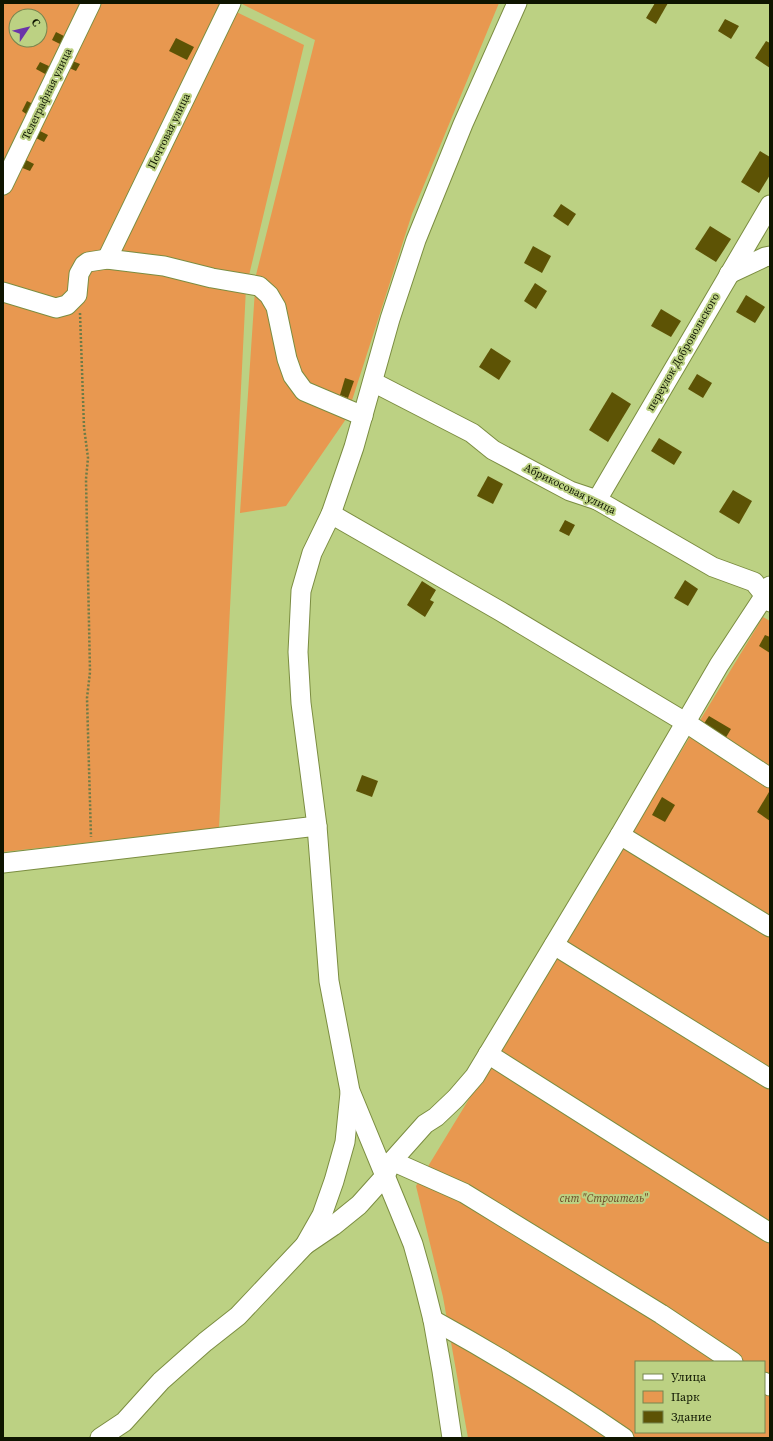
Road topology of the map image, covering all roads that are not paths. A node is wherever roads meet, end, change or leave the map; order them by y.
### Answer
1 (91, 3) edge
2 (231, 3) edge
3 (517, 3) edge
4 (3, 185) edge
5 (767, 218) edge
6 (770, 256) edge
7 (107, 259) junction
8 (729, 274) junction
9 (4, 294) edge
10 (373, 382) junction
11 (363, 416) junction
12 (597, 500) junction
13 (331, 514) junction
14 (768, 594) edge
15 (685, 722) junction
16 (770, 778) edge
17 (317, 826) junction
18 (620, 835) junction
19 (3, 863) edge
20 (770, 927) edge
21 (554, 945) junction
22 (488, 1054) junction
23 (770, 1079) edge
24 (350, 1091) junction
25 (388, 1169) junction
26 (770, 1233) edge
27 (305, 1245) junction
28 (433, 1320) junction
29 (732, 1361) edge
30 (100, 1438) edge
31 (452, 1438) edge
32 (624, 1438) edge

1 - 4 street, Телеграфная улица
2 - 7 street, Почтовая улица
3 - 10 street
5 - 8 street, переулок Добровольского
6 - 8 street
7 - 9 street
7 - 11 street
8 - 12 street, переулок Добровольского
10 - 11 street
10 - 12 street, Абрикосовая улица
11 - 13 street
12 - 14 street, Абрикосовая улица
13 - 15 street
13 - 17 street
14 - 15 street
15 - 16 street
15 - 18 street
17 - 19 street
17 - 24 street
18 - 20 street
18 - 21 street
21 - 22 street
21 - 23 street
22 - 25 street
22 - 26 street
24 - 25 street
24 - 27 street
25 - 27 street
25 - 28 street
25 - 29 street
27 - 30 street
28 - 31 street
28 - 32 street

